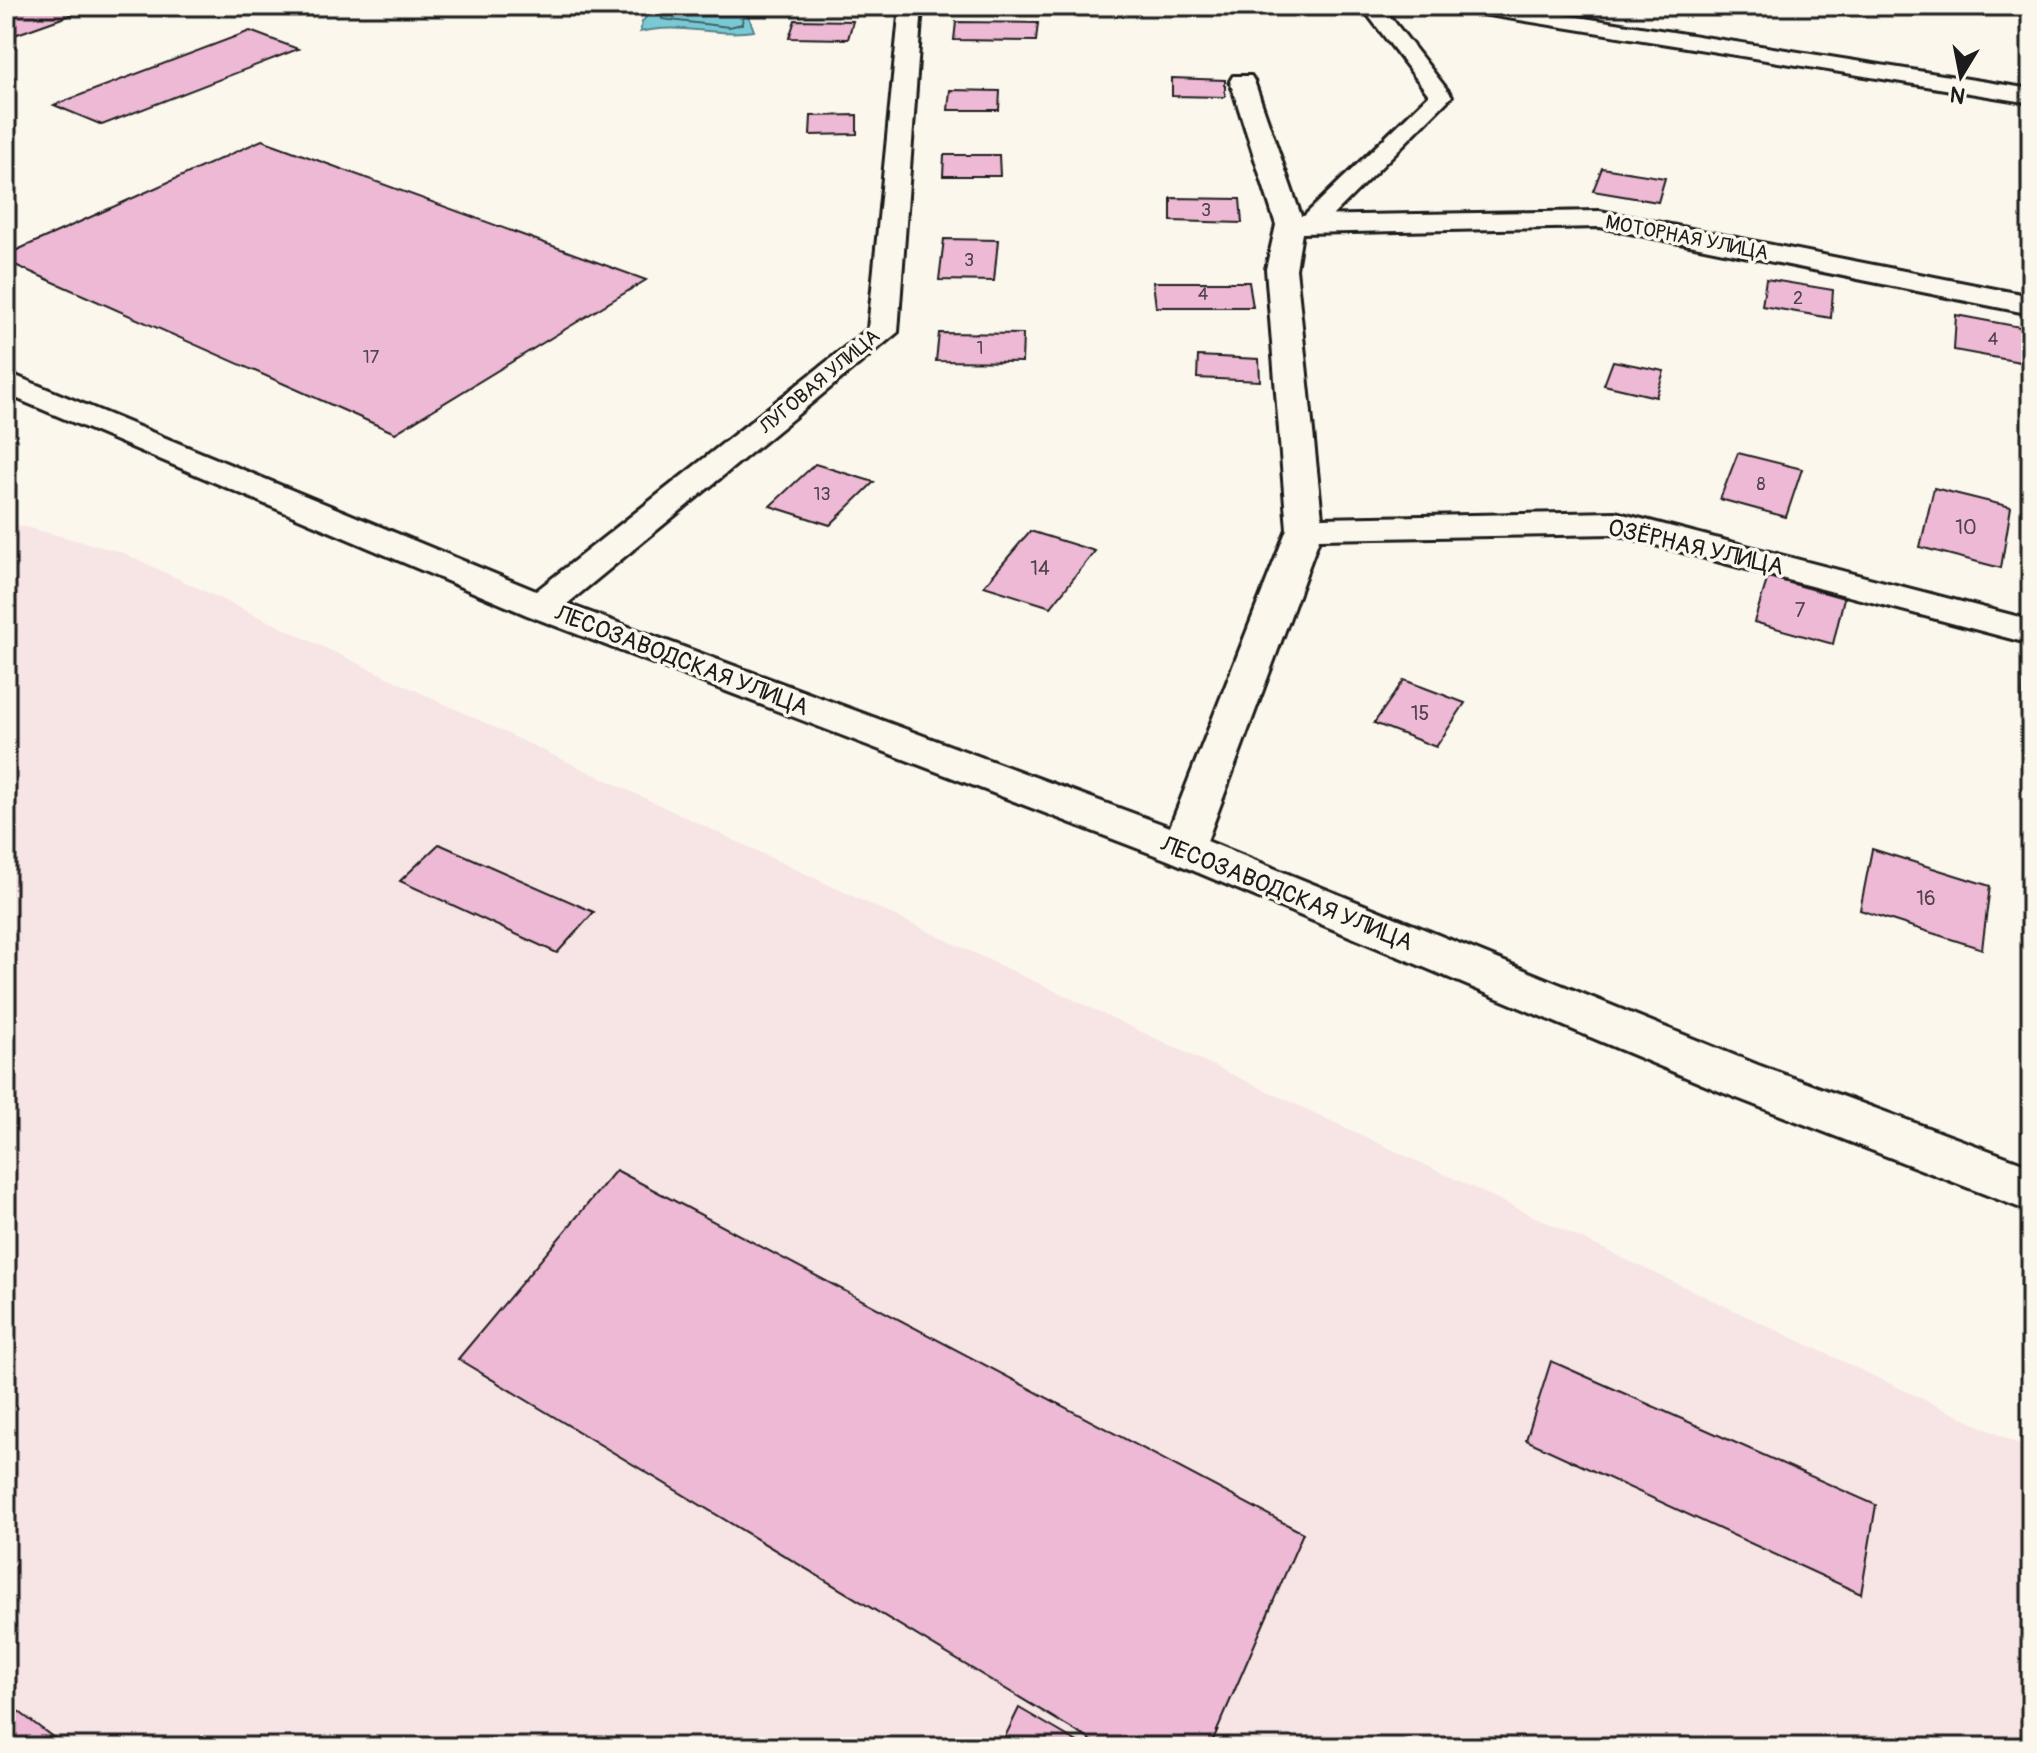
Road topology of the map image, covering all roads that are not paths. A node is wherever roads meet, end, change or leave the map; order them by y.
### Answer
1 (911, 6) edge
2 (1371, 6) edge
3 (1470, 6) edge
4 (1242, 81) dead end
5 (2031, 96) edge
6 (1300, 225) junction
7 (2031, 305) edge
8 (6, 382) edge
9 (1305, 529) junction
10 (540, 607) junction
11 (2031, 632) edge
12 (1183, 849) junction
13 (2031, 1189) edge

1 - 10 street, ЛУГОВАЯ УЛИЦА
2 - 6 lane
3 - 5 lane
4 - 6 street
6 - 7 street, МОТОРНАЯ УЛИЦА
6 - 9 street
8 - 10 street, ЛЕСОЗАВОДСКАЯ УЛИЦА
9 - 11 street, ОЗЁРНАЯ УЛИЦА
9 - 12 street
10 - 12 street, ЛЕСОЗАВОДСКАЯ УЛИЦА
12 - 13 street, ЛЕСОЗАВОДСКАЯ УЛИЦА

